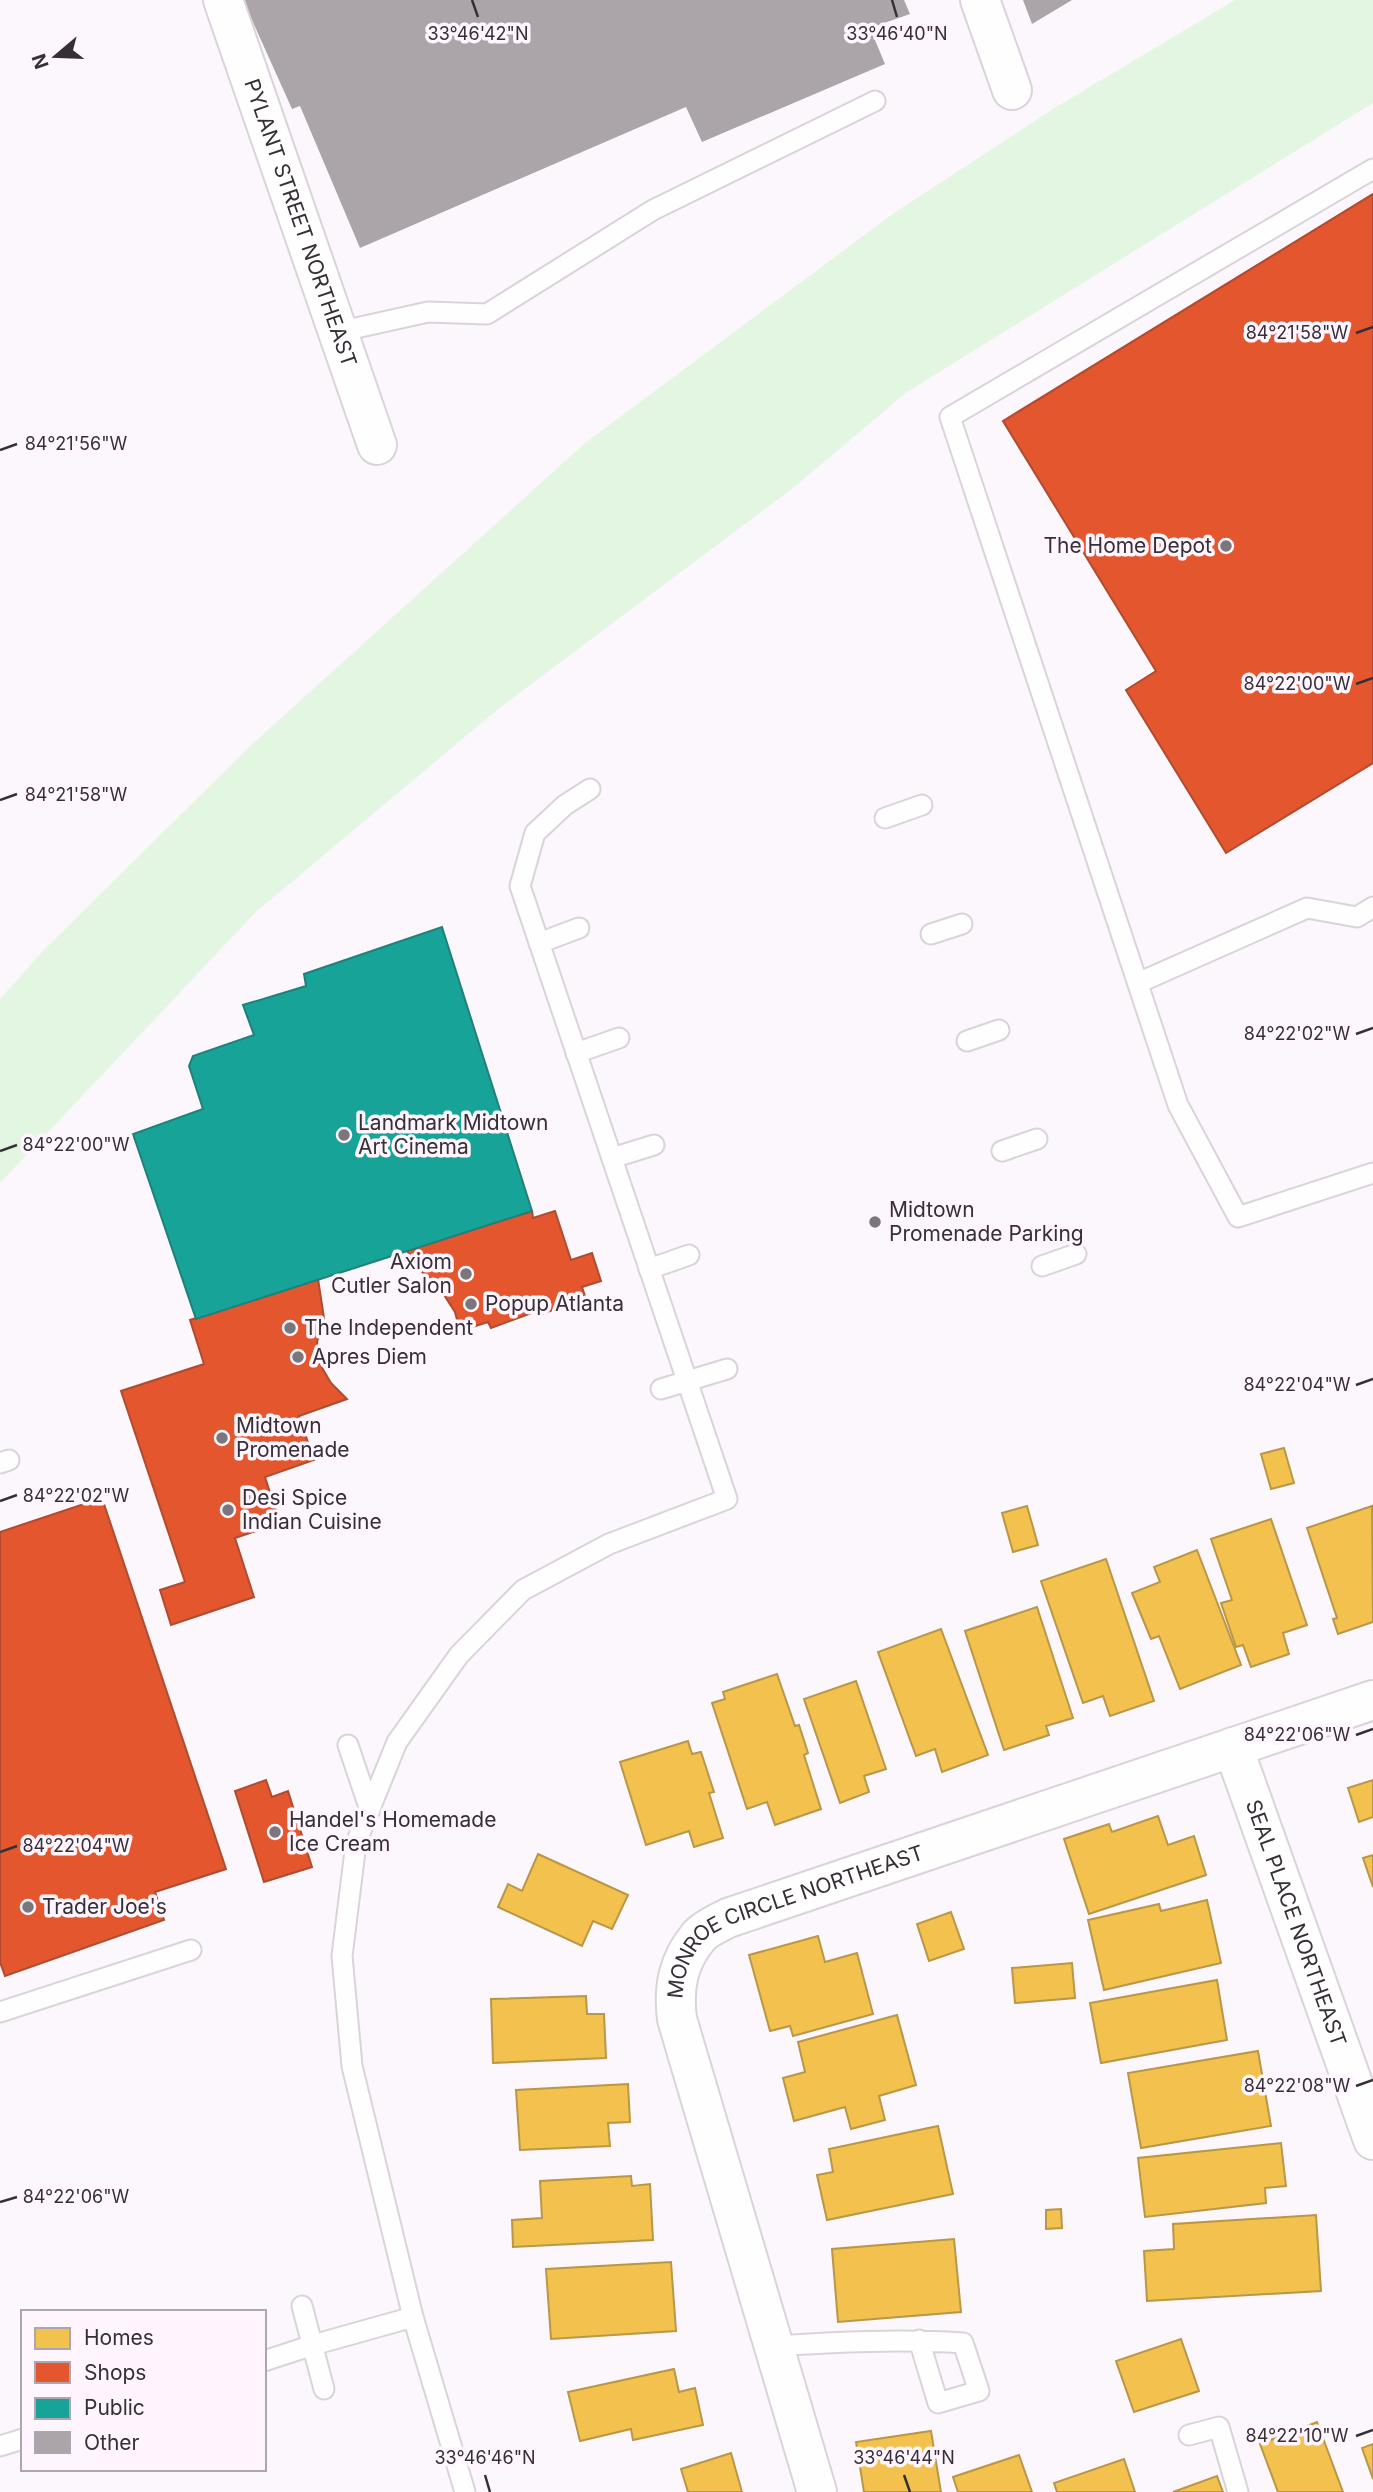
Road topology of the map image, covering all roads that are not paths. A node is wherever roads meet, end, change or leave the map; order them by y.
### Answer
1 (223, 0) edge
2 (980, 0) edge
3 (1012, 90) dead end
4 (875, 101) dead end
5 (1373, 169) edge
6 (338, 332) junction
7 (377, 445) dead end
8 (590, 789) dead end
9 (922, 805) dead end
10 (885, 818) dead end
11 (1373, 907) edge
12 (962, 924) dead end
13 (579, 928) dead end
14 (931, 934) dead end
15 (539, 943) junction
16 (1138, 983) junction
17 (999, 1030) dead end
18 (619, 1038) dead end
19 (967, 1041) dead end
20 (576, 1053) junction
21 (1037, 1139) dead end
22 (654, 1145) dead end
23 (1002, 1151) dead end
24 (612, 1158) junction
25 (1373, 1173) edge
26 (1076, 1254) dead end
27 (689, 1255) dead end
28 (1042, 1266) dead end
29 (649, 1269) junction
30 (727, 1369) dead end
31 (687, 1381) junction
32 (661, 1390) dead end
33 (1373, 1700) edge
34 (348, 1745) dead end
35 (1233, 1747) junction
36 (370, 1810) junction
37 (191, 1950) dead end
38 (0, 2012) edge
39 (1373, 2140) edge
40 (302, 2306) dead end
41 (413, 2317) junction
42 (919, 2340) dead end
43 (313, 2345) junction
44 (774, 2346) junction
45 (266, 2360) edge
46 (324, 2389) dead end
47 (1189, 2435) dead end
48 (21, 2440) edge
49 (0, 2446) edge
50 (465, 2492) edge
51 (817, 2492) edge
52 (1238, 2492) edge

1 - 6 street, PYLANT STREET NORTHEAST
2 - 3 street
4 - 6 lane
5 - 16 lane
6 - 7 street, PYLANT STREET NORTHEAST
8 - 15 lane
9 - 10 lane
11 - 16 lane
12 - 14 lane
13 - 15 lane
15 - 20 lane
16 - 25 lane
17 - 19 lane
18 - 20 lane
20 - 24 lane
21 - 23 lane
22 - 24 lane
24 - 29 lane
26 - 28 lane
27 - 29 lane
29 - 31 lane
30 - 31 lane
31 - 32 lane
31 - 36 lane
33 - 35 street, MONROE CIRCLE NORTHEAST
34 - 36 lane
35 - 39 street, SEAL PLACE NORTHEAST
35 - 44 street, MONROE CIRCLE NORTHEAST
36 - 41 lane
37 - 38 lane
40 - 43 lane
41 - 43 lane
41 - 50 lane
42 - 44 lane
43 - 45 lane
43 - 46 lane
44 - 51 street, MONROE CIRCLE NORTHEAST
47 - 52 lane
48 - 49 lane

